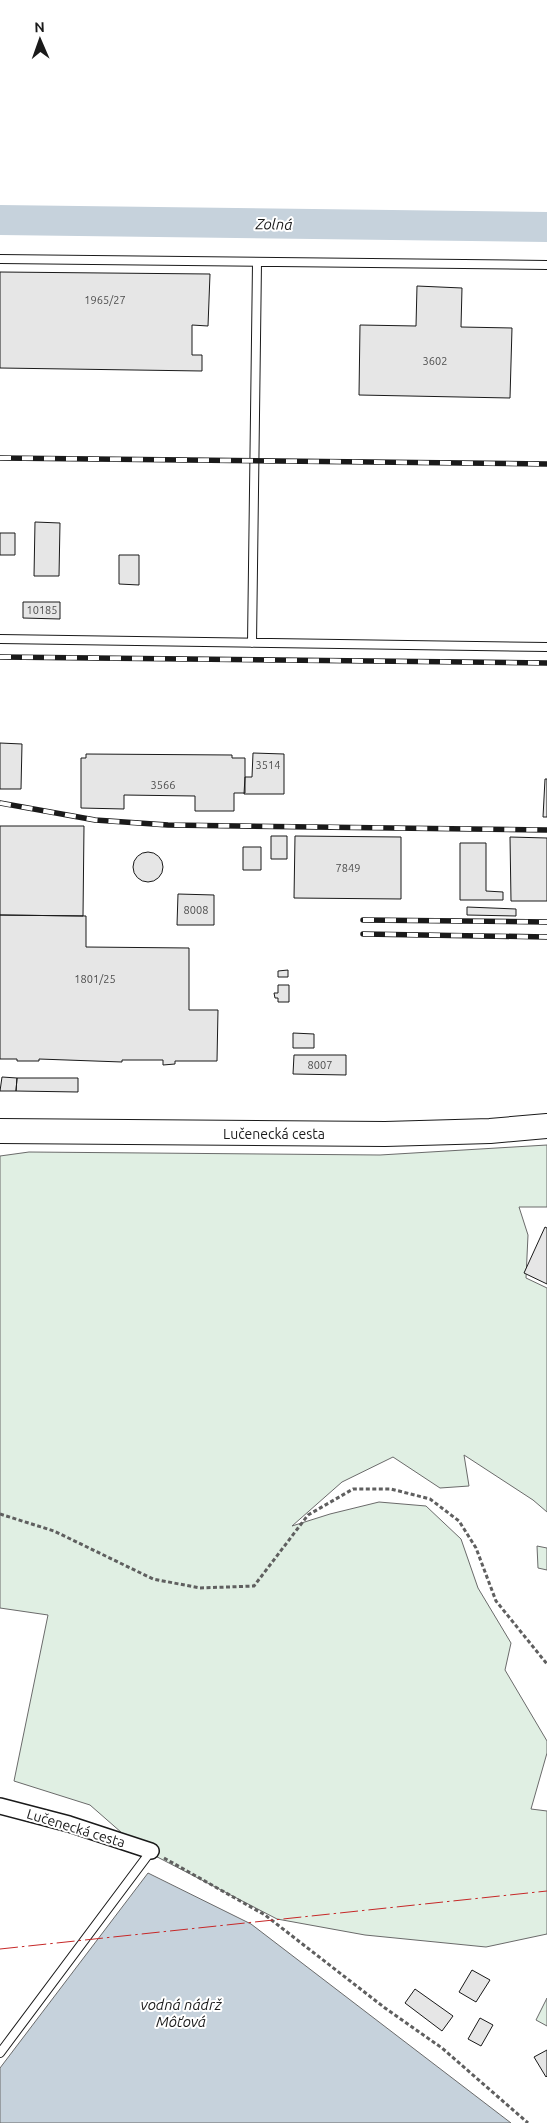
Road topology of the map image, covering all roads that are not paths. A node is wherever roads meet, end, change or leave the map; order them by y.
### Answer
1 (0, 260) edge
2 (257, 263) junction
3 (547, 265) edge
4 (0, 640) edge
5 (252, 643) junction
6 (547, 647) edge
7 (547, 1126) edge
8 (0, 1132) edge
9 (0, 1806) edge
10 (151, 1851) joint
11 (0, 2053) edge

1 - 2 lane
2 - 3 lane
2 - 5 lane
4 - 5 lane
5 - 6 lane
7 - 8 main road, Lučenecká cesta
9 - 10 street, Lučenecká cesta
10 - 11 lane

